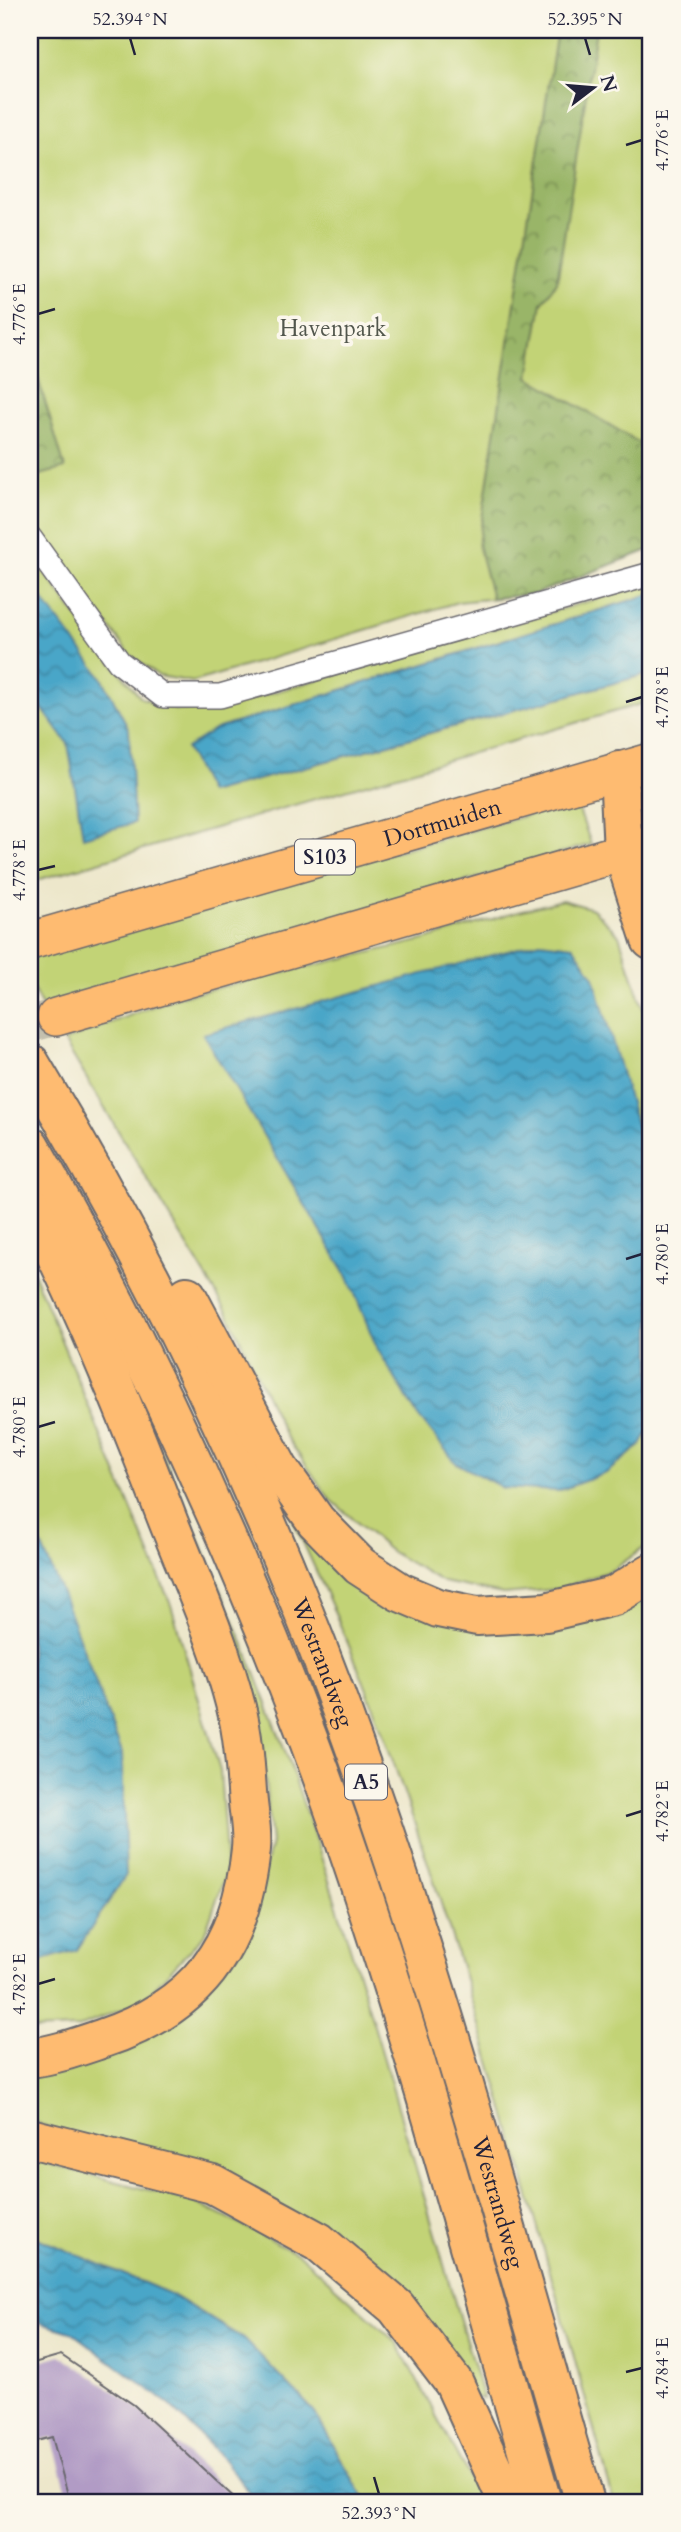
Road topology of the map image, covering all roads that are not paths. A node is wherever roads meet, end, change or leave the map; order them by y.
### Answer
1 (30, 538) edge
2 (651, 574) edge
3 (635, 766) edge
4 (642, 843) edge
5 (651, 940) edge
6 (30, 941) edge
7 (56, 1017) tunnel mouth
8 (30, 1063) edge
9 (51, 1099) junction
10 (30, 1146) edge
11 (30, 1203) edge
12 (651, 1573) edge
13 (30, 2058) edge
14 (30, 2138) edge
15 (508, 2502) edge
16 (542, 2502) edge
17 (585, 2502) edge

1 - 2 street
3 - 4 highway
3 - 6 main road, Dortmuiden / S103
4 - 5 highway
4 - 7 main road
8 - 9 highway, Westrandweg / A5
9 - 12 highway, A5
9 - 17 highway, Westrandweg / A5
10 - 16 highway, Westrandweg / A5
11 - 13 highway
14 - 15 highway

